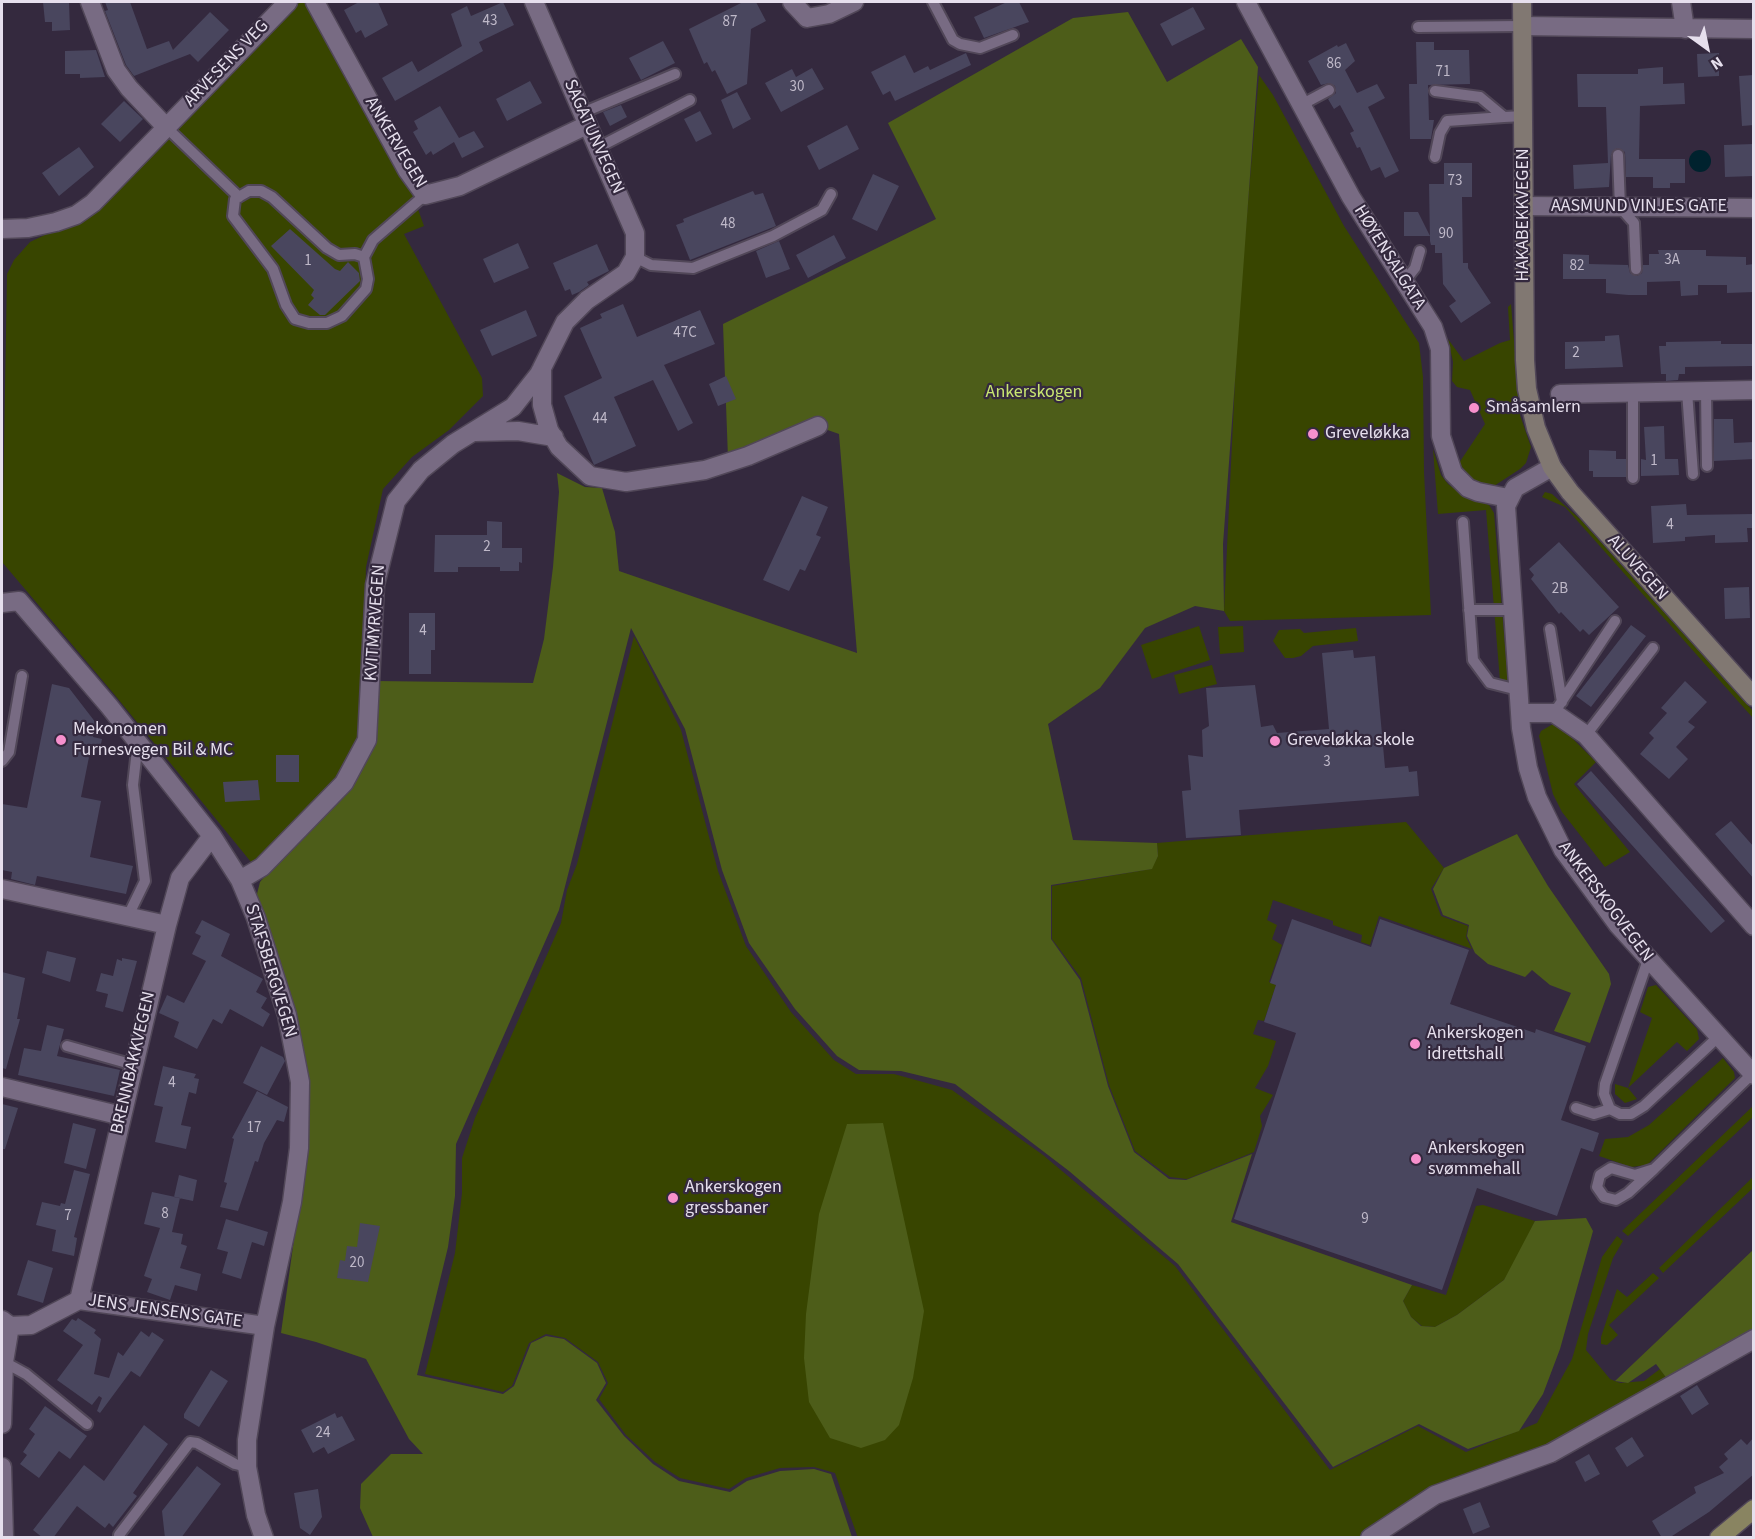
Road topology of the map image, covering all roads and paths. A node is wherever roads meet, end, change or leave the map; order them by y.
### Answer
1 (90, 2) edge
2 (288, 2) edge
3 (315, 2) edge
4 (534, 2) edge
5 (854, 2) edge
6 (933, 2) edge
7 (1246, 2) edge
8 (1522, 2) edge
9 (1681, 2) edge
10 (795, 6) edge
11 (1522, 26) junction
12 (1418, 27) dead end
13 (1685, 29) junction
14 (1754, 29) edge
15 (1013, 35) dead end
16 (675, 74) dead end
17 (1329, 90) dead end
18 (1435, 91) dead end
19 (690, 100) dead end
20 (1301, 105) junction
21 (1524, 116) junction
22 (1504, 117) junction
23 (584, 119) junction
24 (166, 128) junction
25 (597, 148) junction
26 (1618, 155) dead end
27 (1435, 157) dead end
28 (831, 194) dead end
29 (425, 195) junction
30 (239, 196) junction
31 (1524, 206) junction
32 (1620, 207) junction
33 (1754, 208) edge
34 (2, 229) edge
35 (1420, 251) dead end
36 (364, 257) junction
37 (635, 257) junction
38 (1636, 269) dead end
39 (1404, 282) junction
40 (542, 368) junction
41 (1754, 390) edge
42 (1687, 391) junction
43 (1706, 391) junction
44 (1633, 392) junction
45 (1560, 394) dead end
46 (818, 426) dead end
47 (1536, 428) joint
48 (473, 432) junction
49 (554, 437) junction
50 (1707, 466) dead end
51 (1552, 467) junction
52 (1693, 474) dead end
53 (1633, 478) dead end
54 (1508, 498) junction
55 (1463, 522) dead end
56 (2, 603) edge
57 (1469, 610) junction
58 (1512, 610) junction
59 (1615, 621) dead end
60 (1550, 629) dead end
61 (1653, 648) dead end
62 (22, 676) dead end
63 (1518, 690) junction
64 (1754, 697) edge
65 (1558, 708) junction
66 (1520, 713) junction
67 (1586, 735) junction
68 (138, 741) junction
69 (2, 761) edge
70 (212, 836) junction
71 (240, 880) junction
72 (2, 889) edge
73 (128, 916) junction
74 (167, 925) junction
75 (1754, 926) edge
76 (1648, 960) junction
77 (1717, 1038) junction
78 (68, 1046) dead end
79 (134, 1065) junction
80 (1753, 1075) edge
81 (2, 1087) edge
82 (1576, 1108) dead end
83 (1610, 1109) junction
84 (122, 1116) junction
85 (1653, 1169) junction
86 (79, 1300) junction
87 (6, 1323) edge
88 (265, 1326) junction
89 (1754, 1339) edge
90 (4, 1362) junction
91 (2, 1424) edge
92 (87, 1424) dead end
93 (2, 1467) edge
94 (247, 1467) junction
95 (1754, 1509) edge
96 (119, 1535) dead end
97 (4, 1538) edge
98 (264, 1538) edge
99 (1370, 1538) edge
100 (1719, 1538) edge

1 - 24 street
2 - 24 street, ARVESENS VEG
3 - 29 street, ANKERVEGEN
4 - 23 street, SAGATUNVEGEN
5 - 10 street
6 - 15 lane
7 - 20 street, HØYENSALGATA
8 - 11 main road, HAKABEKKVEGEN
9 - 13 street
11 - 12 lane
11 - 13 street
11 - 21 main road, HAKABEKKVEGEN
13 - 14 street
16 - 23 lane
17 - 20 lane
18 - 22 lane
19 - 25 lane
20 - 39 street, HØYENSALGATA
21 - 22 lane
21 - 31 main road, HAKABEKKVEGEN
22 - 27 lane
23 - 25 street, SAGATUNVEGEN
23 - 29 street, ANKERVEGEN
24 - 30 lane
24 - 34 street, ARVESENS VEG
25 - 37 street, SAGATUNVEGEN
26 - 32 lane
28 - 37 lane
29 - 36 lane
30 - 36 lane
30 - 36 lane
31 - 32 street, AASMUND VINJES GATE
31 - 47 main road, HAKABEKKVEGEN
32 - 33 street, AASMUND VINJES GATE
32 - 38 lane
35 - 39 lane
37 - 40 street, KVITMYRVEGEN
39 - 54 street, HØYENSALGATA
40 - 48 street, KVITMYRVEGEN
40 - 49 street
41 - 43 street
42 - 43 street
42 - 44 street
42 - 52 lane
43 - 50 lane
44 - 45 street
44 - 53 lane
46 - 49 street
47 - 51 main road, ALUVEGEN
48 - 49 street
48 - 71 street, KVITMYRVEGEN
51 - 54 street
51 - 64 main road, ALUVEGEN
54 - 58 street, ANKERSKOGVEGEN
55 - 57 lane
56 - 68 street, STAFSBERGVEGEN
57 - 58 lane
57 - 63 lane
58 - 63 street, ANKERSKOGVEGEN
59 - 65 lane
60 - 65 lane
61 - 67 lane
62 - 69 lane
63 - 66 street, ANKERSKOGVEGEN
65 - 66 street
65 - 67 street
66 - 76 street, ANKERSKOGVEGEN
67 - 75 street
68 - 70 street, STAFSBERGVEGEN
68 - 73 lane
70 - 71 street, STAFSBERGVEGEN
70 - 74 street, BRENNBAKKVEGEN
71 - 88 street, STAFSBERGVEGEN
72 - 73 street
73 - 74 street
74 - 79 street, BRENNBAKKVEGEN
76 - 77 street, ANKERSKOGVEGEN
76 - 83 lane
77 - 80 street, ANKERSKOGVEGEN
77 - 83 lane
78 - 79 lane
79 - 84 street, BRENNBAKKVEGEN
80 - 85 lane
81 - 84 street
82 - 83 lane
84 - 86 street, BRENNBAKKVEGEN
85 - 85 lane
86 - 87 street, JENS JENSENS GATE
86 - 88 street, JENS JENSENS GATE
87 - 90 street
88 - 94 street, STAFSBERGVEGEN
89 - 99 street
90 - 91 street
90 - 92 lane
93 - 97 street
94 - 96 lane
94 - 98 street, STAFSBERGVEGEN
95 - 100 main road

